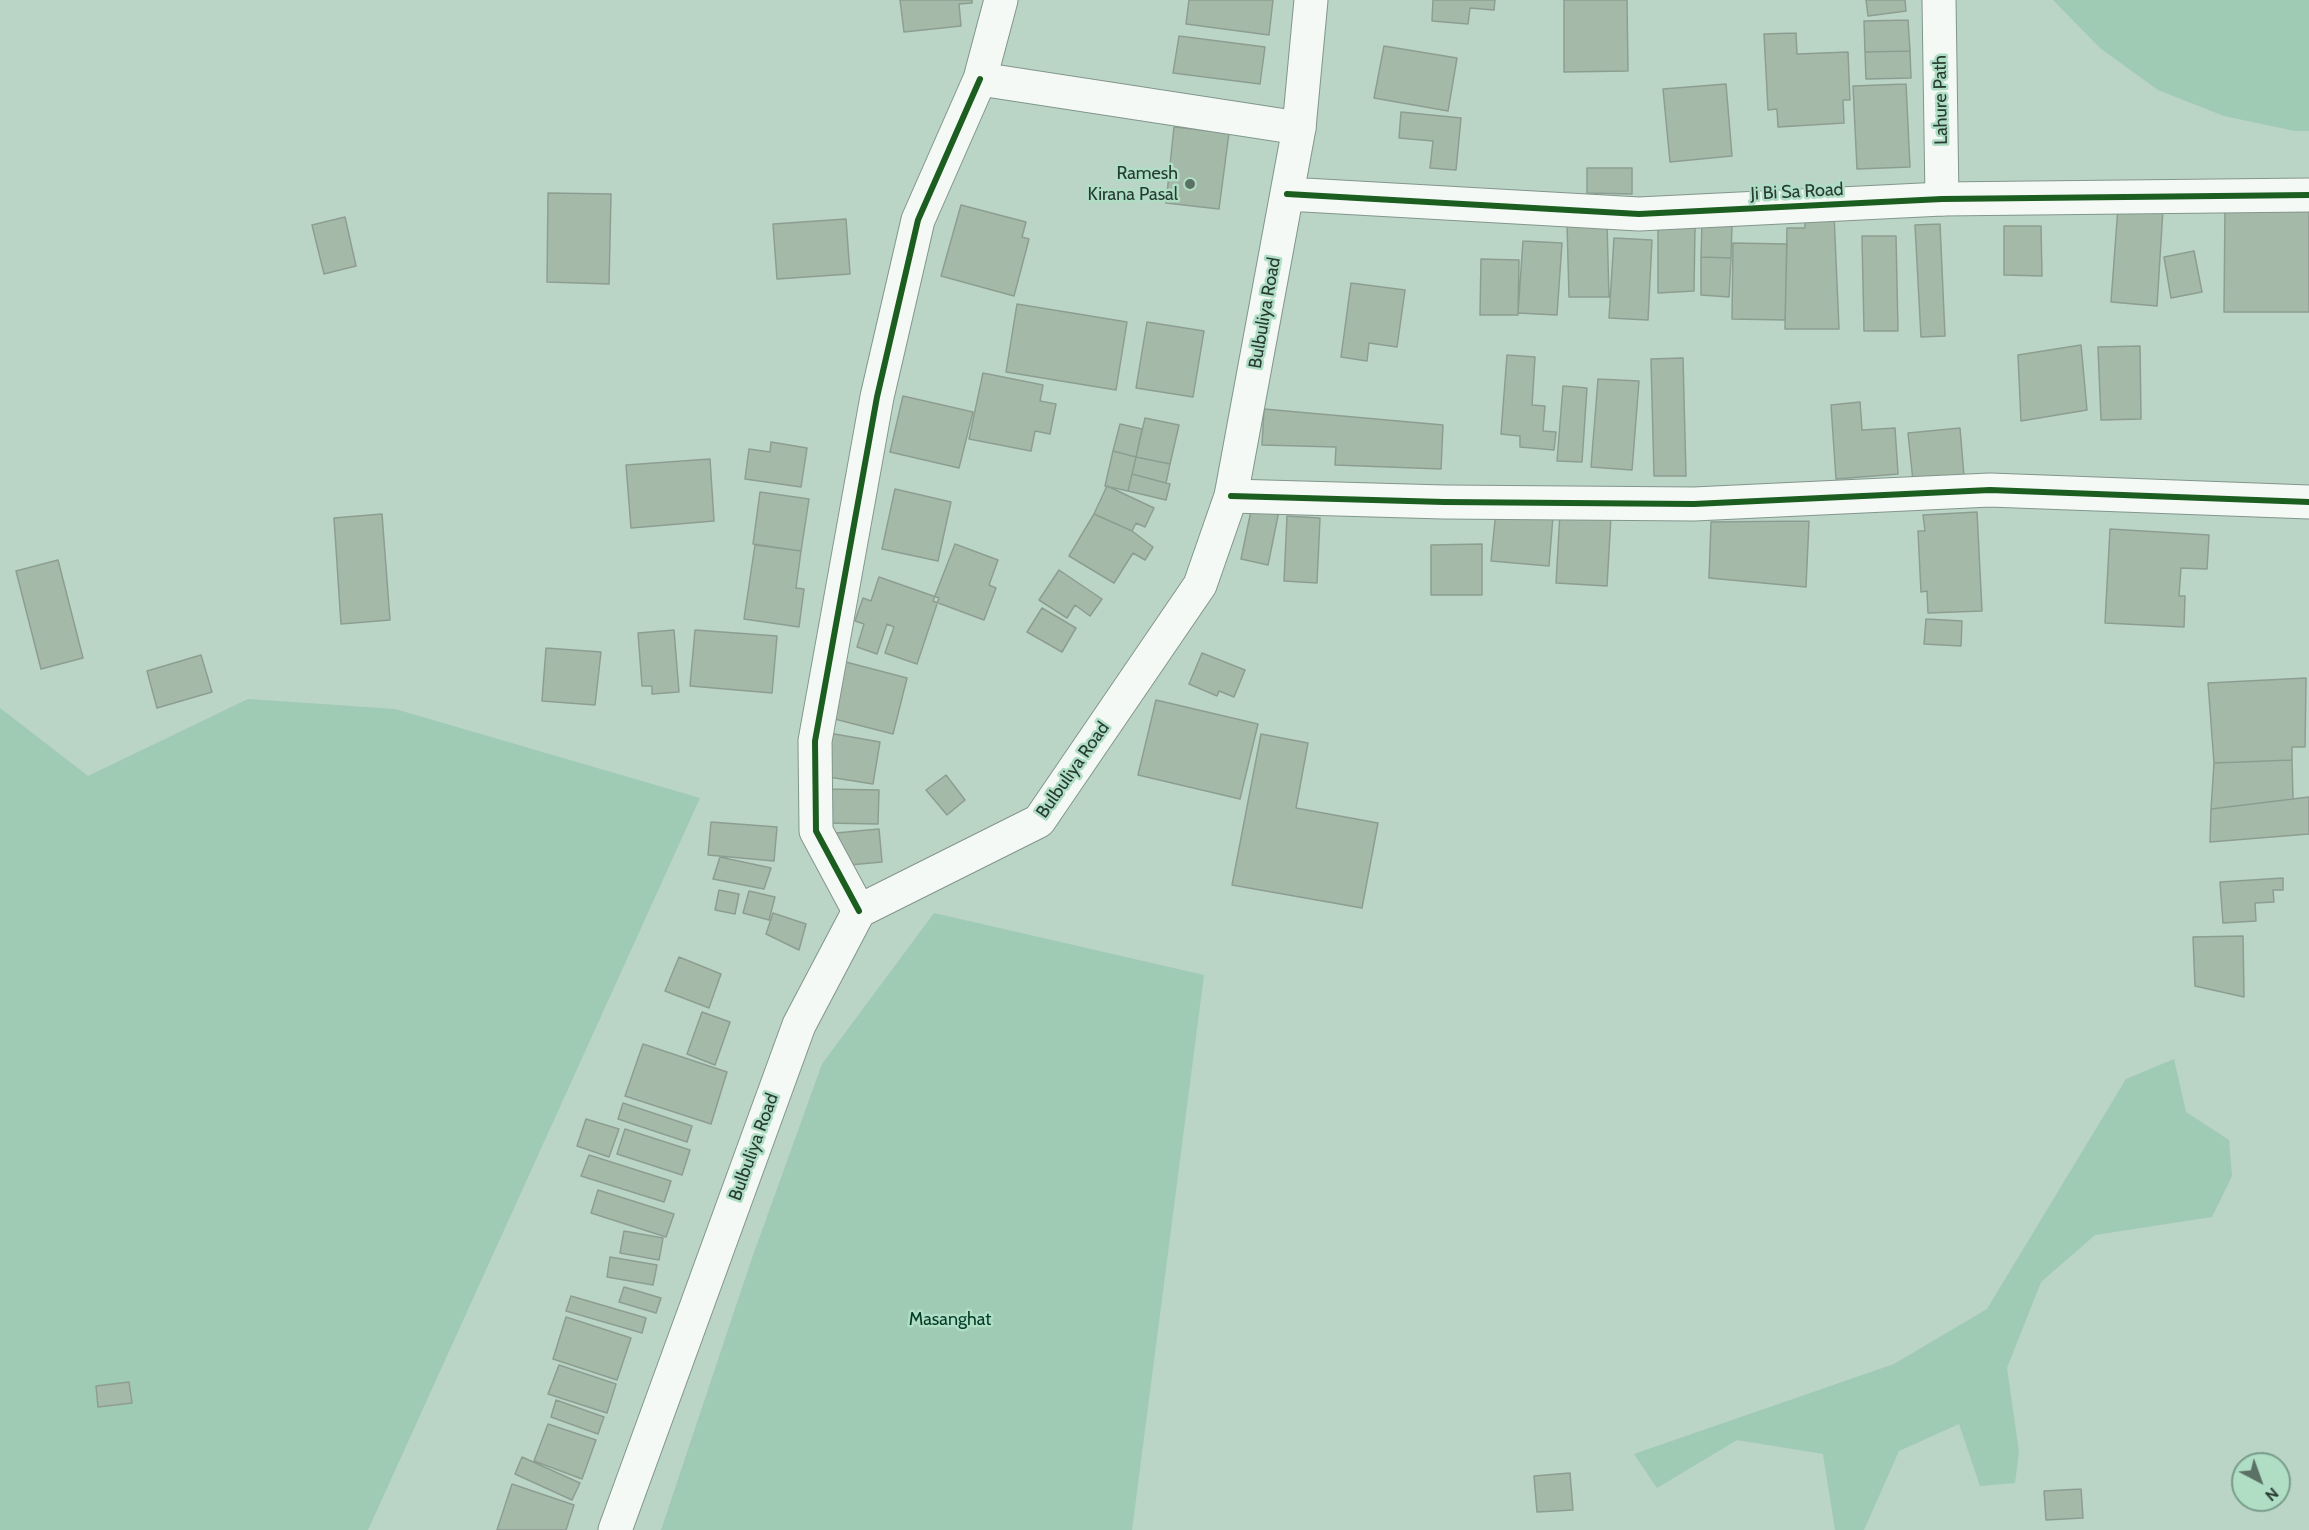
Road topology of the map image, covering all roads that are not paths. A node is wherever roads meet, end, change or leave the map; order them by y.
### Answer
1 (1000, 0) edge
2 (1311, 0) edge
3 (1939, 0) edge
4 (980, 79) junction
5 (1299, 128) junction
6 (1287, 194) junction
7 (2309, 195) edge
8 (1942, 200) junction
9 (1231, 496) junction
10 (2309, 502) edge
11 (859, 911) junction
12 (615, 1530) edge

1 - 4 street
2 - 5 street, Bulbuliya Road
3 - 8 street, Lahure Path
4 - 5 street
4 - 11 street
5 - 6 street, Bulbuliya Road
6 - 8 street, Ji Bi Sa Road
6 - 9 street, Bulbuliya Road
7 - 8 street, Ji Bi Sa Road
9 - 10 street
9 - 11 street, Bulbuliya Road
11 - 12 street, Bulbuliya Road

